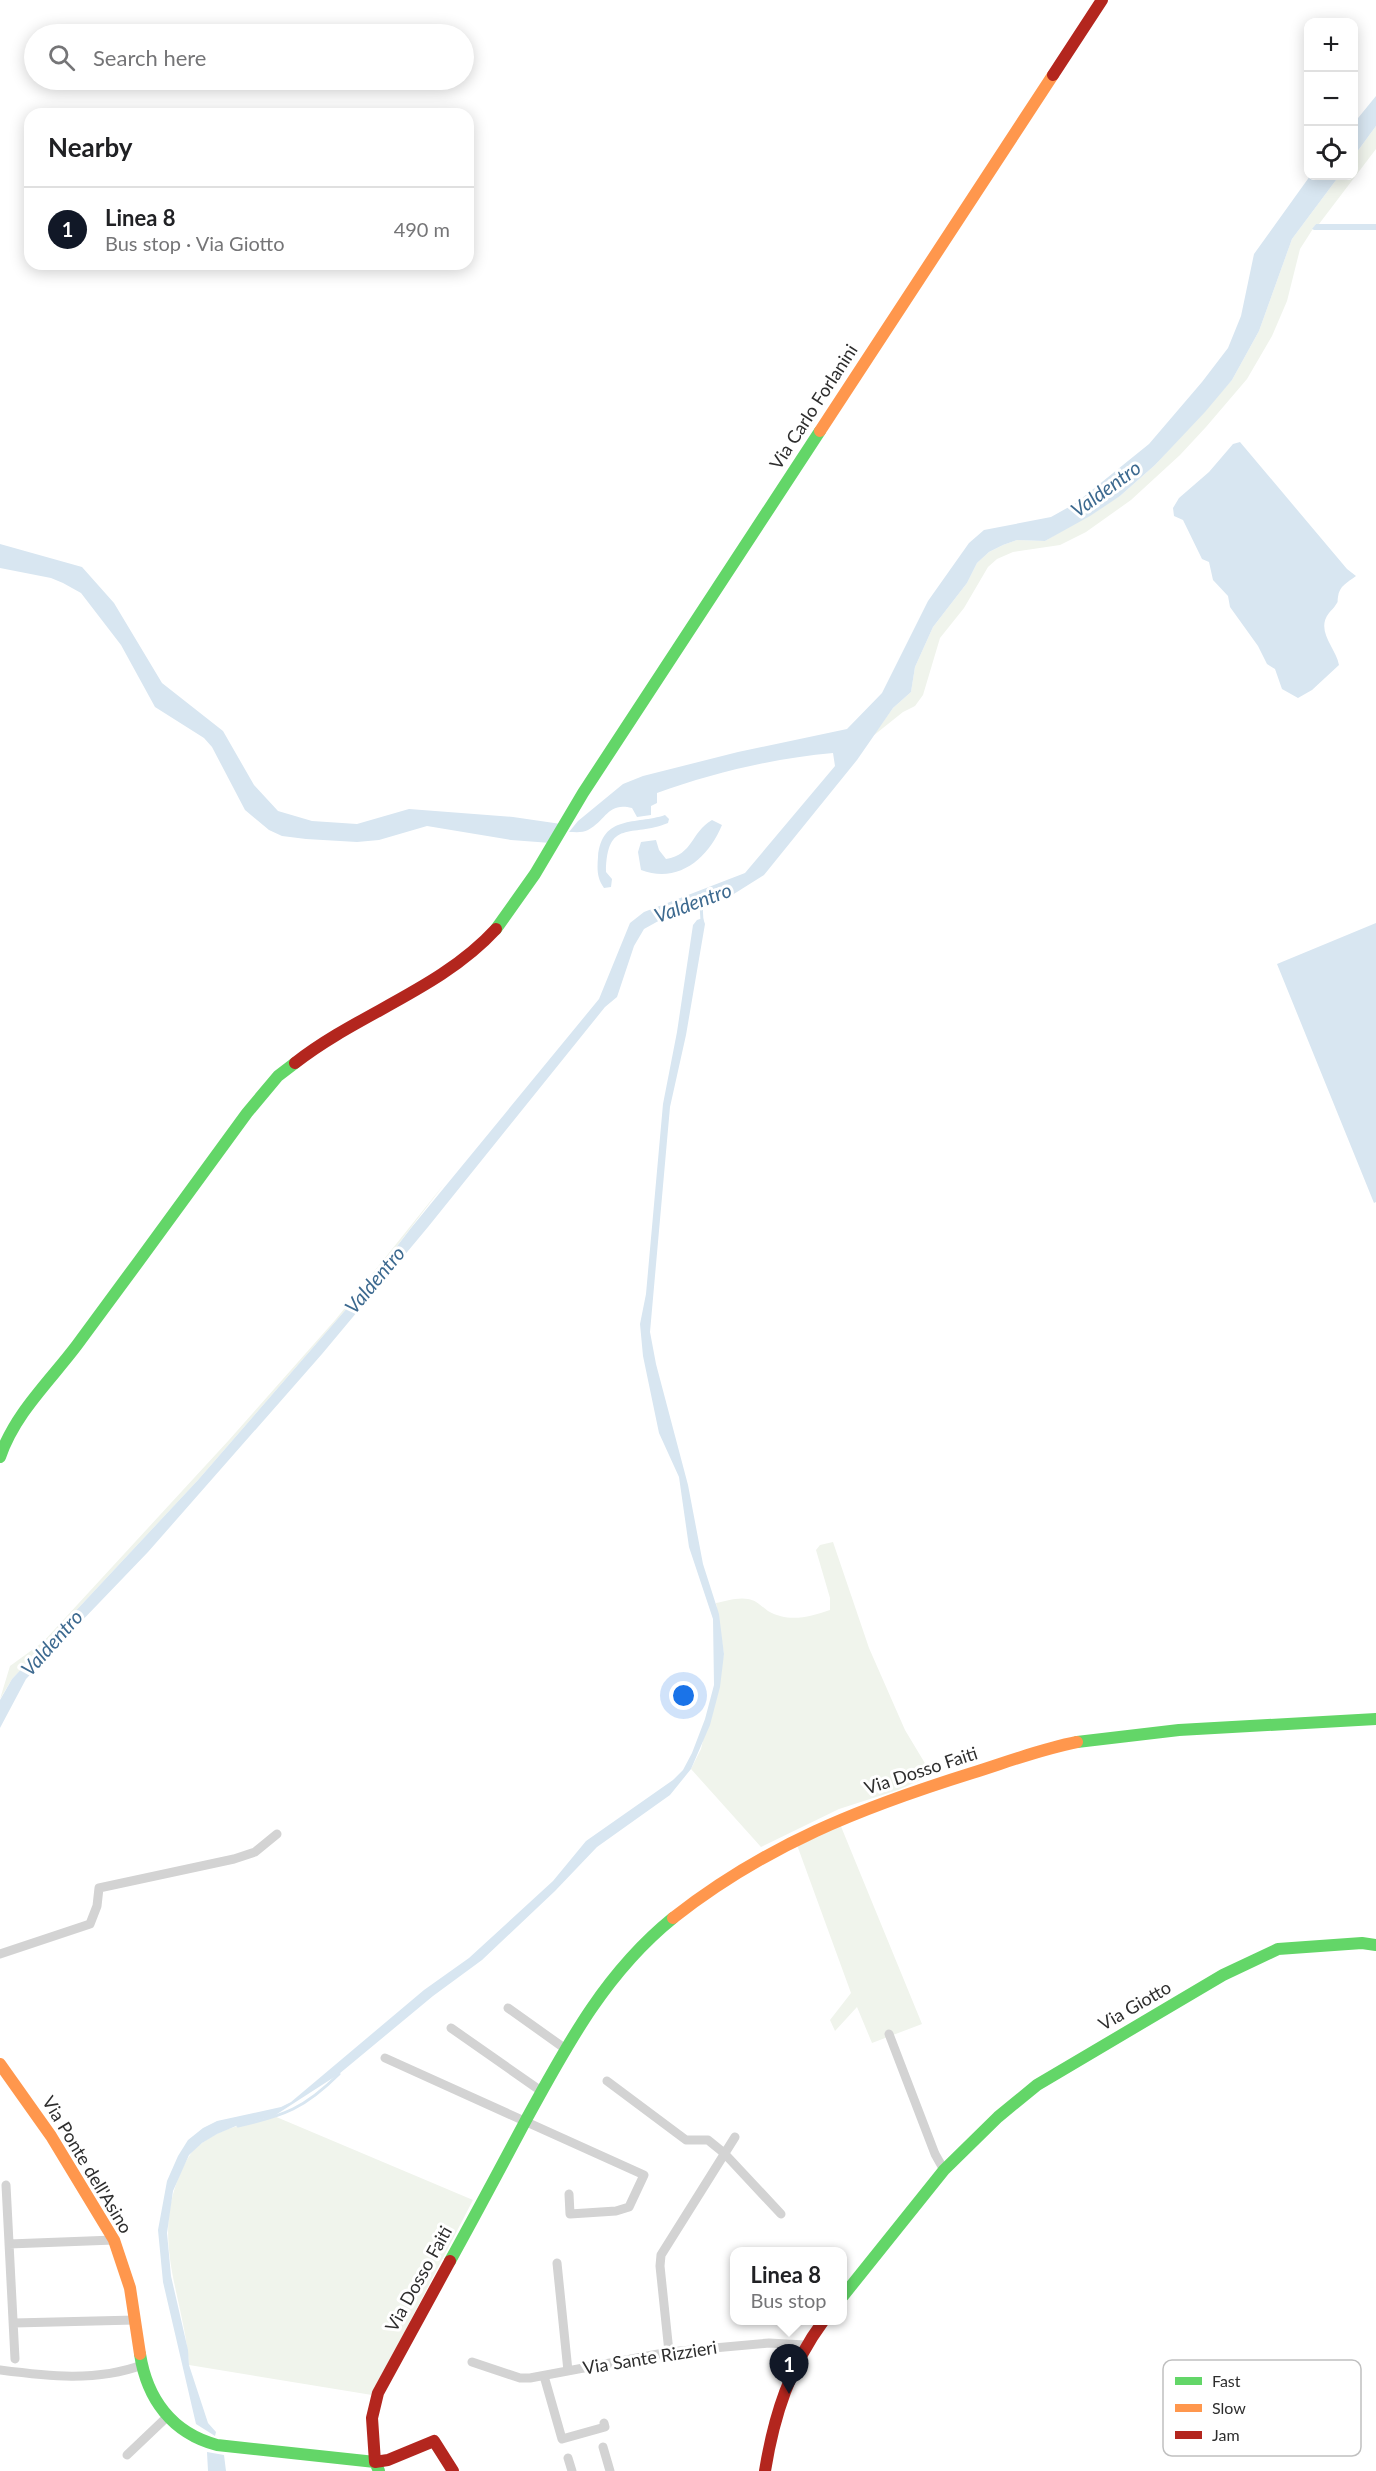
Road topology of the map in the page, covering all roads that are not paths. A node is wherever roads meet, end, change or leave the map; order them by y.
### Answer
1 (1102, 0) edge
2 (0, 1457) edge
3 (1376, 1719) edge
4 (277, 1833) dead end
5 (1376, 1945) edge
6 (0, 1954) edge
7 (508, 2008) dead end
8 (450, 2028) dead end
9 (889, 2034) dead end
10 (567, 2050) junction
11 (385, 2058) dead end
12 (0, 2064) edge
13 (607, 2081) dead end
14 (542, 2091) junction
15 (524, 2121) junction
16 (735, 2137) dead end
17 (724, 2153) junction
18 (944, 2170) junction
19 (6, 2185) dead end
20 (568, 2194) dead end
21 (781, 2214) dead end
22 (114, 2240) junction
23 (9, 2244) junction
24 (557, 2263) dead end
25 (847, 2291) edge
26 (135, 2320) junction
27 (14, 2323) junction
28 (820, 2325) edge
29 (804, 2345) junction
30 (669, 2352) junction
31 (15, 2360) dead end
32 (472, 2362) dead end
33 (142, 2365) junction
34 (0, 2370) edge
35 (568, 2371) junction
36 (544, 2376) junction
37 (168, 2416) junction
38 (604, 2423) dead end
39 (603, 2447) dead end
40 (127, 2456) dead end
41 (568, 2458) dead end
42 (377, 2466) edge
43 (453, 2471) edge
44 (572, 2471) edge
45 (610, 2471) edge
46 (765, 2471) edge

1 - 2 street, Via Carlo Forlanini
3 - 10 street, Via Dosso Faiti
4 - 6 street
5 - 18 street, Via Giotto
7 - 10 street
8 - 14 street
9 - 18 street
10 - 14 street, Via Dosso Faiti
11 - 15 street
12 - 22 street, Via Ponte dell'Asino
13 - 17 street
14 - 15 street, Via Dosso Faiti
15 - 20 street
15 - 42 street, Via Dosso Faiti
16 - 17 street
17 - 21 street
17 - 30 street
18 - 25 street, Via Giotto
19 - 23 street
22 - 23 street
22 - 26 street, Via Ponte dell'Asino
23 - 27 street
24 - 35 street, Via Sante Rizzieri
26 - 27 street
26 - 33 street, Via Ponte dell'Asino
27 - 31 street
28 - 29 street
29 - 30 street, Via Sante Rizzieri
29 - 46 street
30 - 35 street, Via Sante Rizzieri
32 - 36 street, Via Sante Rizzieri
33 - 34 street
33 - 37 street, Via Ponte dell'Asino
35 - 36 street, Via Sante Rizzieri
36 - 38 street
37 - 40 street
37 - 42 street, Via Ponte dell'Asino
39 - 45 street
41 - 44 street
42 - 43 street

